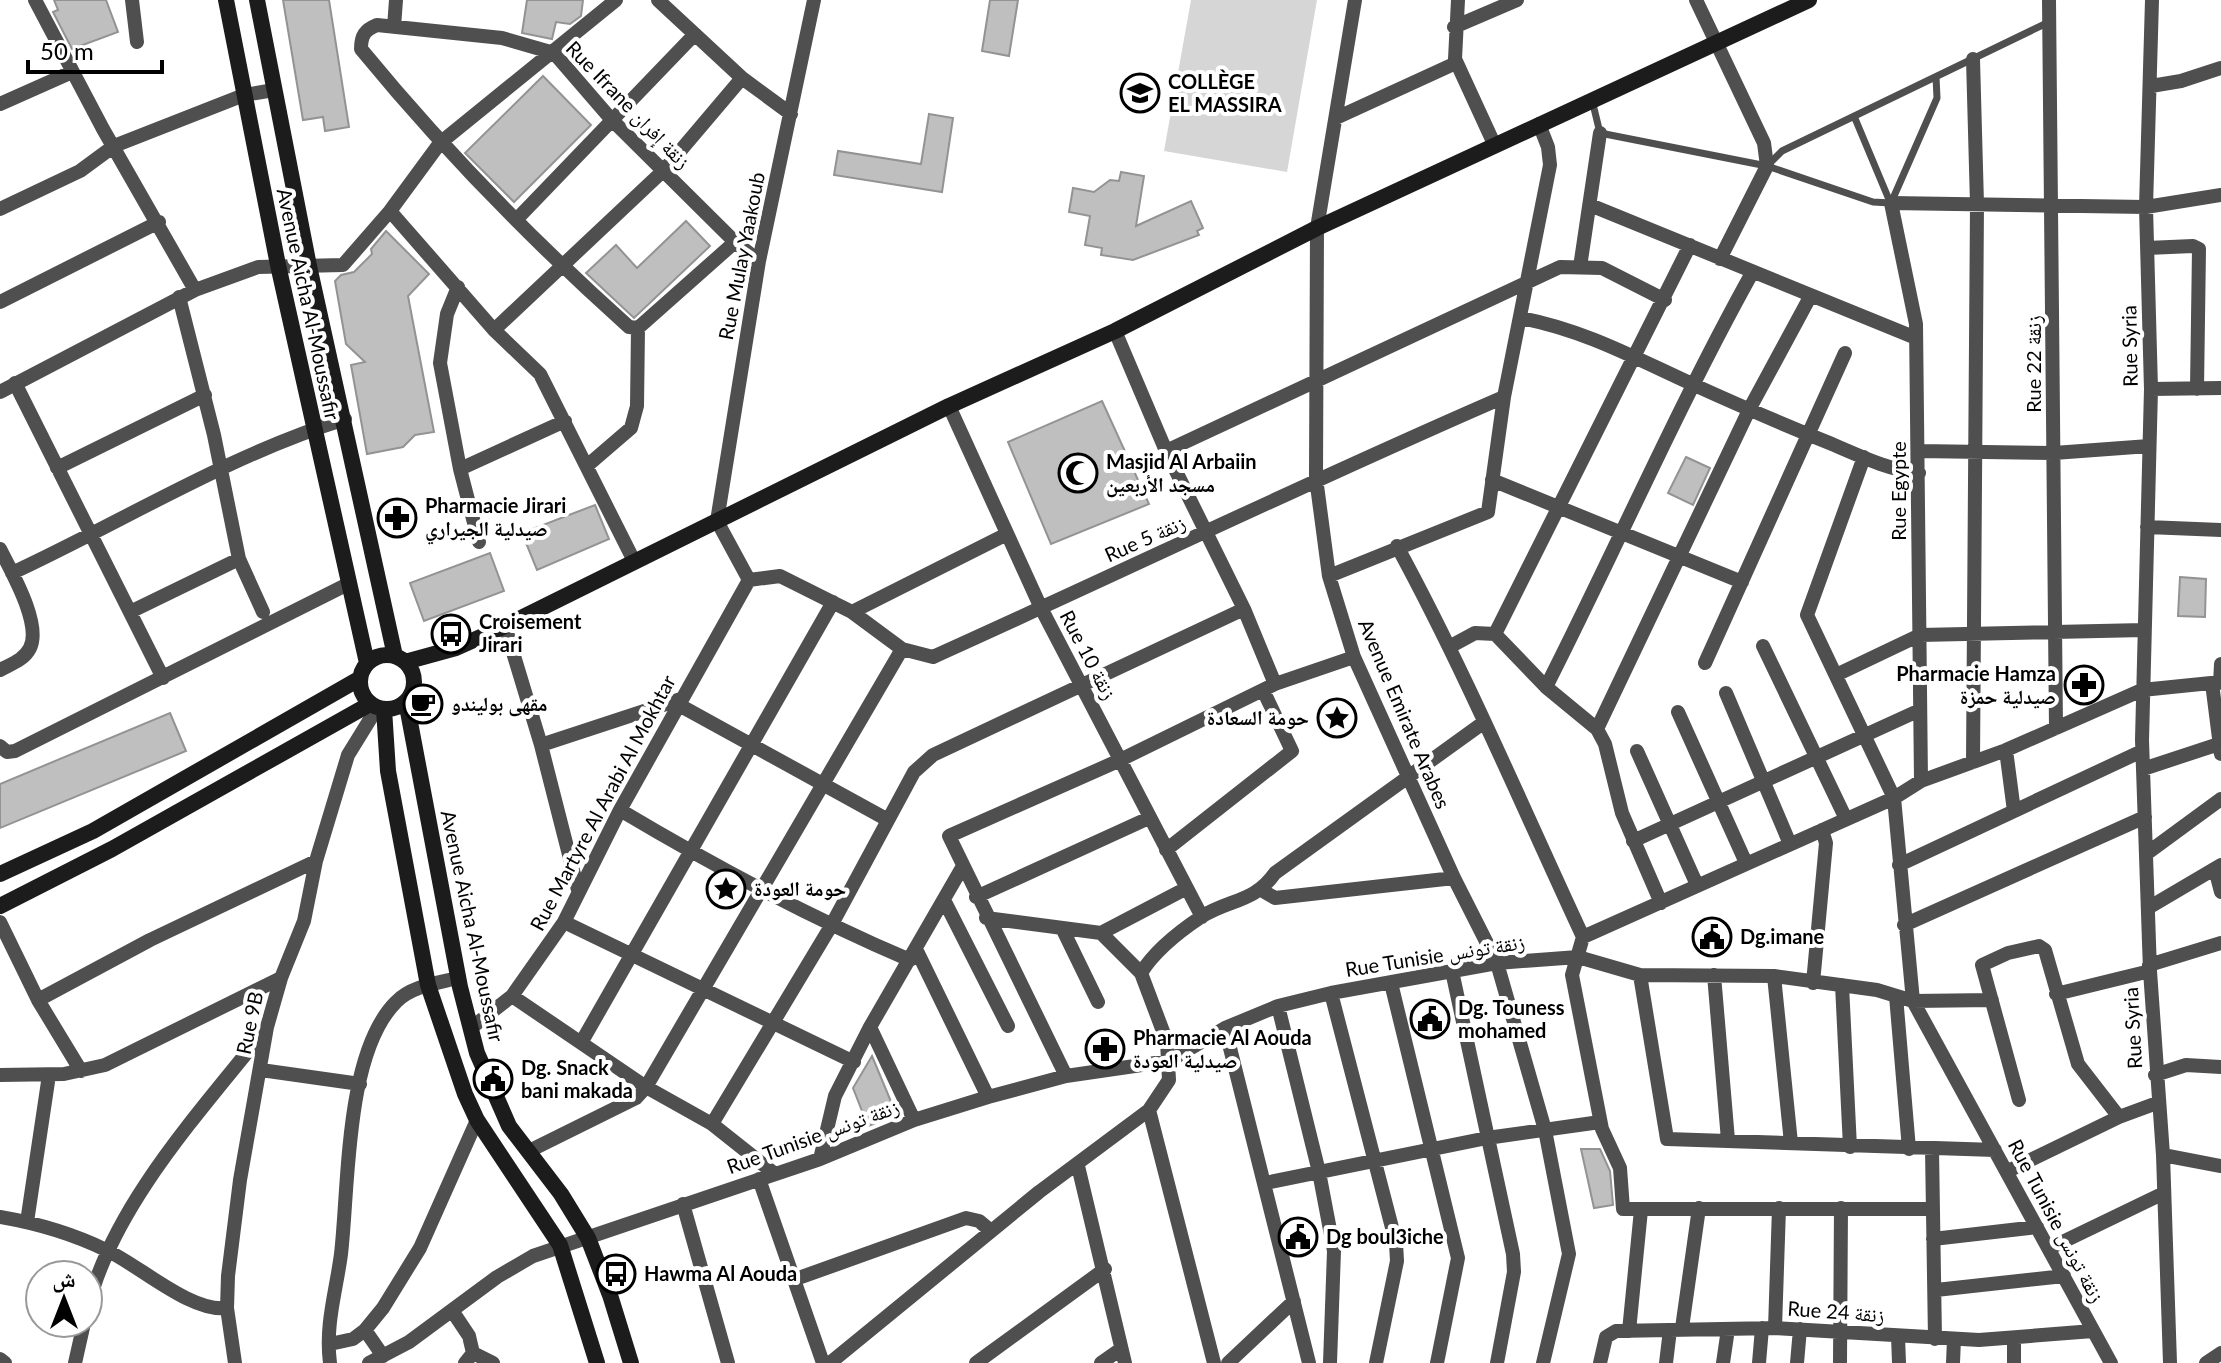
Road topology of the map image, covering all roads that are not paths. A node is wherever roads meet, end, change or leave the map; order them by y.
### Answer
1 (35, 0) edge
2 (132, 0) edge
3 (226, 0) edge
4 (257, 0) edge
5 (396, 0) edge
6 (616, 0) edge
7 (658, 0) edge
8 (1355, 0) edge
9 (1458, 0) edge
10 (1517, 0) edge
11 (1696, 0) edge
12 (1809, 0) edge
13 (2049, 0) edge
14 (2152, 0) edge
15 (811, 2) edge
16 (2049, 22) junction
17 (394, 27) junction
18 (1454, 27) junction
19 (695, 34) junction
20 (137, 42) dead end
21 (1717, 42) junction
22 (554, 53) junction
23 (1973, 59) junction
24 (1456, 63) junction
25 (2221, 68) edge
26 (72, 72) junction
27 (1936, 77) junction
28 (742, 78) junction
29 (2151, 86) junction
30 (274, 90) junction
31 (244, 95) junction
32 (1592, 100) junction
33 (0, 104) edge
34 (791, 114) junction
35 (1854, 116) junction
36 (1336, 118) junction
37 (611, 119) junction
38 (1539, 124) junction
39 (1600, 133) junction
40 (440, 143) junction
41 (114, 146) junction
42 (1495, 146) junction
43 (1767, 166) junction
44 (664, 170) junction
45 (2221, 195) edge
46 (1891, 203) junction
47 (1977, 204) junction
48 (1590, 205) junction
49 (2053, 205) junction
50 (2146, 207) junction
51 (0, 209) edge
52 (390, 211) junction
53 (516, 220) junction
54 (159, 222) junction
55 (1317, 228) junction
56 (735, 242) junction
57 (1690, 245) junction
58 (2147, 248) junction
59 (1720, 259) junction
60 (759, 261) junction
61 (278, 265) junction
62 (560, 265) junction
63 (309, 266) junction
64 (1580, 267) junction
65 (1752, 273) junction
66 (1529, 279) junction
67 (458, 287) junction
68 (195, 290) junction
69 (179, 297) junction
70 (1810, 297) junction
71 (1665, 300) junction
72 (0, 302) edge
73 (1521, 318) junction
74 (634, 328) junction
75 (494, 330) junction
76 (1115, 331) junction
77 (1916, 338) junction
78 (1845, 353) dead end
79 (1636, 355) junction
80 (1315, 379) junction
81 (15, 383) junction
82 (1691, 384) junction
83 (2221, 388) edge
84 (2151, 389) junction
85 (2197, 389) junction
86 (0, 392) edge
87 (205, 395) junction
88 (1504, 397) junction
89 (949, 406) junction
90 (1750, 408) junction
91 (345, 419) junction
92 (565, 421) junction
93 (314, 429) junction
94 (1807, 434) junction
95 (2149, 446) junction
96 (1166, 451) junction
97 (1919, 451) junction
98 (1976, 453) junction
99 (2054, 453) junction
100 (1864, 457) junction
101 (588, 465) junction
102 (57, 468) junction
103 (460, 469) junction
104 (222, 471) junction
105 (1919, 473) junction
106 (1316, 478) junction
107 (1492, 480) junction
108 (1561, 508) junction
109 (717, 521) junction
110 (2147, 527) junction
111 (2221, 530) edge
112 (90, 534) junction
113 (1007, 534) junction
114 (1205, 534) junction
115 (1623, 535) junction
116 (479, 542) dead end
117 (1397, 546) junction
118 (239, 559) junction
119 (1680, 559) junction
120 (4, 561) edge
121 (634, 561) junction
122 (1329, 576) junction
123 (749, 580) junction
124 (1742, 582) junction
125 (348, 584) junction
126 (833, 602) junction
127 (1041, 608) junction
128 (1244, 609) junction
129 (130, 612) junction
130 (263, 612) dead end
131 (852, 612) junction
132 (505, 626) junction
133 (2144, 630) junction
134 (2053, 632) junction
135 (1495, 634) junction
136 (1975, 634) junction
137 (1920, 635) junction
138 (1451, 646) junction
139 (1763, 646) dead end
140 (456, 648) junction
141 (902, 649) junction
142 (1354, 657) junction
143 (400, 659) junction
144 (367, 663) junction
145 (1705, 663) dead end
146 (2221, 664) edge
147 (0, 670) edge
148 (1836, 675) junction
149 (163, 678) junction
150 (415, 678) junction
151 (359, 679) junction
152 (2218, 683) edge
153 (1083, 684) junction
154 (1269, 687) junction
155 (1546, 687) junction
156 (2142, 690) junction
157 (1726, 693) dead end
158 (406, 701) junction
159 (680, 702) junction
160 (377, 707) junction
161 (1920, 710) junction
162 (1678, 712) dead end
163 (1483, 723) junction
164 (2056, 728) junction
165 (1597, 729) junction
166 (1865, 735) junction
167 (541, 745) junction
168 (751, 745) junction
169 (0, 746) edge
170 (2220, 749) edge
171 (2006, 750) junction
172 (1637, 751) dead end
173 (2142, 751) junction
174 (1816, 758) junction
175 (1118, 761) junction
176 (1973, 762) junction
177 (2143, 769) junction
178 (1409, 776) junction
179 (1766, 781) junction
180 (1921, 781) junction
181 (822, 784) junction
182 (1894, 798) junction
183 (2221, 799) edge
184 (1718, 803) junction
185 (620, 810) junction
186 (2014, 811) junction
187 (2145, 817) junction
188 (1149, 818) junction
189 (1846, 819) junction
190 (888, 820) junction
191 (1673, 824) junction
192 (1822, 830) junction
193 (1633, 841) junction
194 (1790, 844) junction
195 (1166, 850) junction
196 (690, 852) junction
197 (2146, 854) junction
198 (316, 861) junction
199 (1746, 863) junction
200 (1899, 865) junction
201 (963, 866) junction
202 (2218, 867) edge
203 (0, 874) edge
204 (1454, 878) junction
205 (1697, 885) junction
206 (1185, 889) junction
207 (578, 890) junction
208 (763, 891) junction
209 (1263, 891) junction
210 (2221, 892) edge
211 (976, 897) junction
212 (944, 900) junction
213 (1661, 903) junction
214 (0, 906) edge
215 (2148, 908) junction
216 (1202, 917) junction
217 (986, 918) junction
218 (0, 922) edge
219 (564, 922) junction
220 (1904, 925) junction
221 (831, 926) junction
222 (1062, 928) junction
223 (1101, 933) junction
224 (1583, 937) junction
225 (2221, 943) edge
226 (634, 952) junction
227 (913, 954) junction
228 (1578, 957) junction
229 (1497, 963) junction
230 (2150, 968) junction
231 (1452, 971) junction
232 (1141, 973) junction
233 (1640, 975) junction
234 (1714, 975) junction
235 (1774, 976) junction
236 (281, 978) junction
237 (458, 978) junction
238 (1391, 983) junction
239 (1813, 983) junction
240 (428, 985) junction
241 (1842, 985) junction
242 (704, 989) junction
243 (1331, 993) junction
244 (2056, 994) junction
245 (512, 996) junction
246 (1896, 996) junction
247 (38, 1000) junction
248 (1992, 1000) junction
249 (1913, 1001) junction
250 (1098, 1002) dead end
251 (1278, 1006) junction
252 (771, 1024) junction
253 (1008, 1026) dead end
254 (267, 1027) junction
255 (870, 1027) junction
256 (471, 1028) junction
257 (1225, 1028) junction
258 (581, 1043) junction
259 (1169, 1061) junction
260 (854, 1062) junction
261 (2221, 1067) edge
262 (261, 1070) junction
263 (2, 1071) edge
264 (81, 1071) junction
265 (49, 1075) junction
266 (2155, 1075) junction
267 (1066, 1076) junction
268 (360, 1084) junction
269 (646, 1087) junction
270 (988, 1097) junction
271 (2019, 1100) dead end
272 (2157, 1103) junction
273 (1149, 1110) junction
274 (2119, 1117) junction
275 (477, 1120) junction
276 (914, 1120) junction
277 (1600, 1122) junction
278 (712, 1124) junction
279 (1545, 1130) junction
280 (1487, 1138) junction
281 (1728, 1140) junction
282 (1791, 1143) junction
283 (1850, 1147) junction
284 (1909, 1149) junction
285 (1932, 1149) junction
286 (1432, 1150) junction
287 (1995, 1150) junction
288 (529, 1151) junction
289 (2163, 1155) junction
290 (820, 1159) junction
291 (1373, 1161) junction
292 (1078, 1166) junction
293 (2221, 1166) edge
294 (2008, 1171) junction
295 (1319, 1172) junction
296 (775, 1174) junction
297 (759, 1179) junction
298 (1265, 1183) junction
299 (2164, 1193) junction
300 (683, 1204) junction
301 (1699, 1208) junction
302 (1779, 1208) junction
303 (1841, 1208) junction
304 (1933, 1209) junction
305 (1641, 1210) junction
306 (0, 1217) edge
307 (27, 1222) junction
308 (2037, 1227) junction
309 (991, 1231) junction
310 (588, 1238) junction
311 (1933, 1239) junction
312 (560, 1245) junction
313 (2050, 1248) junction
314 (106, 1250) junction
315 (103, 1259) edge
316 (1105, 1269) junction
317 (2064, 1276) junction
318 (793, 1280) junction
319 (1936, 1290) junction
320 (1294, 1301) junction
321 (227, 1308) junction
322 (453, 1312) junction
323 (1769, 1328) junction
324 (1676, 1329) junction
325 (1728, 1329) junction
326 (1800, 1329) junction
327 (365, 1330) junction
328 (1629, 1331) junction
329 (1840, 1331) junction
330 (2093, 1331) junction
331 (1898, 1336) junction
332 (80, 1339) edge
333 (1935, 1339) junction
334 (1954, 1339) junction
335 (2014, 1340) junction
336 (330, 1344) junction
337 (2221, 1353) edge
338 (383, 1356) junction
339 (1123, 1356) edge
340 (469, 1358) edge
341 (0, 1359) edge
342 (2107, 1362) edge
343 (5, 1363) edge
344 (75, 1363) edge
345 (235, 1363) edge
346 (330, 1363) edge
347 (369, 1363) edge
348 (493, 1363) edge
349 (597, 1363) edge
350 (631, 1363) edge
351 (728, 1363) edge
352 (823, 1363) edge
353 (830, 1363) edge
354 (976, 1363) edge
355 (1101, 1363) edge
356 (1214, 1363) edge
357 (1228, 1363) edge
358 (1309, 1363) edge
359 (1330, 1363) edge
360 (1376, 1363) edge
361 (1437, 1363) edge
362 (1497, 1363) edge
363 (1543, 1363) edge
364 (1600, 1363) edge
365 (1666, 1363) edge
366 (1723, 1363) edge
367 (1759, 1363) edge
368 (1797, 1363) edge
369 (1840, 1363) edge
370 (1899, 1363) edge
371 (1953, 1363) edge
372 (2014, 1363) edge
373 (2170, 1363) edge
374 (2206, 1363) edge

1 - 26 street
2 - 20 street
3 - 31 main road, Avenue Aicha Al-Moussafir
4 - 30 main road, Avenue Aicha Al-Moussafir
5 - 17 street
6 - 22 street
7 - 19 street
8 - 36 street, Avenue Emirate Arabes
9 - 18 street
10 - 18 street
11 - 21 street
12 - 21 main road
13 - 16 street, Rue 22 زنقة
14 - 29 street, Rue Syria
15 - 34 street, Rue Mulay Yaakoub
16 - 23 lane
16 - 49 street, Rue 22 زنقة
17 - 22 street, Rue Ifrane زنقة إفران
17 - 40 street, Rue Ifrane زنقة إفران
18 - 24 street
19 - 28 street
19 - 37 street
21 - 32 main road
21 - 43 street
22 - 37 street, Rue Ifrane زنقة إفران
22 - 40 street
23 - 27 lane
23 - 47 street
24 - 36 street
24 - 42 street
25 - 29 street
26 - 33 street
26 - 41 street
27 - 35 lane
27 - 46 lane
28 - 34 street
28 - 44 street
29 - 50 street, Rue Syria
30 - 31 street
30 - 63 main road, Avenue Aicha Al-Moussafir
31 - 41 street
31 - 61 main road, Avenue Aicha Al-Moussafir
32 - 38 main road
32 - 39 lane
34 - 60 street, Rue Mulay Yaakoub
35 - 43 lane
35 - 46 lane
36 - 55 street, Avenue Emirate Arabes
37 - 44 street, Rue Ifrane زنقة إفران
37 - 53 street
38 - 42 main road
38 - 66 street
39 - 43 lane
39 - 48 street
40 - 52 street
40 - 53 street
41 - 51 street
41 - 54 street
42 - 55 main road
43 - 46 lane
43 - 59 street
44 - 56 street, Rue Ifrane زنقة إفران
44 - 62 street
45 - 50 street
46 - 47 street
46 - 77 street, Rue Egypte
47 - 49 street
47 - 98 street
48 - 57 street
48 - 64 street
49 - 50 street
49 - 99 street, Rue 22 زنقة
50 - 58 street, Rue Syria
52 - 63 street
52 - 67 street
53 - 62 street
54 - 68 street
54 - 72 street
55 - 76 main road
55 - 80 street, Avenue Emirate Arabes
56 - 60 street, Rue Ifrane زنقة إفران
56 - 74 street
57 - 59 street
57 - 71 street
58 - 84 street, Rue Syria
58 - 85 street
59 - 65 street
60 - 109 street, Rue Mulay Yaakoub
61 - 63 street
61 - 68 street
61 - 93 main road, Avenue Aicha Al-Moussafir
62 - 74 street
62 - 75 street
63 - 91 main road, Avenue Aicha Al-Moussafir
64 - 66 street
64 - 71 street
65 - 70 street
65 - 82 street
66 - 73 street
66 - 80 street
67 - 75 street
67 - 103 street
68 - 69 street
69 - 81 street
69 - 87 street
70 - 77 street
70 - 90 street
71 - 79 street
73 - 79 street
73 - 88 street
74 - 101 street
75 - 92 street
76 - 89 main road
76 - 96 street
77 - 97 street, Rue Egypte
78 - 94 street
79 - 82 street
79 - 108 street
80 - 96 street
80 - 106 street, Avenue Emirate Arabes
81 - 86 street
81 - 102 street
82 - 90 street
82 - 115 street
83 - 85 street
84 - 85 street
84 - 95 street, Rue Syria
87 - 102 street
87 - 104 street
88 - 106 street, Rue 5 زنقة
88 - 107 street
89 - 109 main road
89 - 113 street, Rue 10 زنقة
90 - 94 street
90 - 119 street
91 - 93 street
91 - 143 main road, Avenue Aicha Al-Moussafir
92 - 101 street
92 - 103 street
93 - 104 street
93 - 125 main road, Avenue Aicha Al-Moussafir
94 - 100 street
94 - 124 street
95 - 99 street
95 - 110 street, Rue Syria
96 - 114 street
97 - 98 street
97 - 105 street, Rue Egypte
98 - 99 street
98 - 136 street
99 - 134 street, Rue 22 زنقة
100 - 105 street
100 - 148 street
101 - 121 street
102 - 112 street
103 - 116 street
104 - 112 street
104 - 118 street
105 - 137 street, Rue Egypte
106 - 114 street, Rue 5 زنقة
106 - 122 street, Avenue Emirate Arabes
107 - 108 street
107 - 117 street
108 - 115 street
108 - 135 street
109 - 121 main road
109 - 123 street
110 - 111 street
110 - 133 street, Rue Syria
112 - 120 street
112 - 129 street
113 - 127 street, Rue 10 زنقة
113 - 131 street
114 - 127 street, Rue 5 زنقة
114 - 128 street
115 - 119 street
115 - 155 street
117 - 122 street
117 - 138 street
118 - 129 street
118 - 130 street
119 - 124 street
119 - 165 street
120 - 147 street
121 - 132 main road
122 - 142 street, Avenue Emirate Arabes
123 - 126 street
123 - 159 street, Rue Martyre Al Arabi Al Mokhtar
124 - 145 street
125 - 144 main road, Avenue Aicha Al-Moussafir
125 - 149 street
126 - 131 street
126 - 168 street
127 - 141 street, Rue 5 زنقة
127 - 153 street, Rue 10 زنقة
128 - 153 street
128 - 154 street
129 - 149 street
131 - 141 street
132 - 140 main road
132 - 167 street
133 - 134 street
133 - 156 street, Rue Syria
134 - 136 street
134 - 164 street, Rue 22 زنقة
135 - 138 street
135 - 155 street
136 - 137 street
136 - 176 street
137 - 148 street
137 - 161 street, Rue Egypte
138 - 163 street
139 - 174 street
140 - 143 main road
140 - 150 main road
141 - 181 street
142 - 154 street
142 - 178 street, Avenue Emirate Arabes
143 - 144 main road
143 - 150 main road
144 - 151 main road
146 - 152 street
148 - 166 street
149 - 169 street
150 - 158 main road
151 - 160 main road
151 - 203 main road
152 - 156 street
152 - 170 street
153 - 175 street, Rue 10 زنقة
153 - 190 street
154 - 175 street
154 - 195 street
155 - 165 street
156 - 164 street
156 - 173 street, Rue Syria
157 - 179 street
158 - 160 main road
158 - 237 main road, Avenue Aicha Al-Moussafir
159 - 167 street
159 - 168 street
159 - 185 street, Rue Martyre Al Arabi Al Mokhtar
160 - 198 street, Rue 9B
160 - 214 main road
160 - 240 main road
161 - 166 street
161 - 180 street, Rue Egypte
162 - 184 street
163 - 178 street
163 - 224 street
164 - 171 street
165 - 193 street
166 - 174 street
166 - 182 street
167 - 207 street
168 - 181 street
168 - 196 street
170 - 177 street
171 - 176 street
171 - 186 street
172 - 191 street
173 - 177 street, Rue Syria
173 - 186 street
174 - 179 street
174 - 189 street
175 - 188 street, Rue 10 زنقة
175 - 201 street
176 - 180 street
177 - 187 street, Rue Syria
178 - 204 street, Avenue Emirate Arabes
178 - 209 street
179 - 184 street
179 - 194 street
180 - 182 street
181 - 190 street
181 - 208 street
182 - 189 street
182 - 200 street
183 - 197 street
184 - 191 street
184 - 199 street
185 - 196 street
185 - 207 street, Rue Martyre Al Arabi Al Mokhtar
186 - 200 street
187 - 197 street, Rue Syria
187 - 220 street
188 - 195 street, Rue 10 زنقة
188 - 211 street
189 - 192 street
190 - 221 street
191 - 193 street
191 - 205 street
192 - 194 street
192 - 239 street
193 - 213 street
194 - 199 street
195 - 206 street, Rue 10 زنقة
196 - 208 street
196 - 226 street
197 - 215 street, Rue Syria
198 - 236 street, Rue 9B
198 - 247 street
199 - 205 street
200 - 220 street
201 - 211 street
201 - 212 street
202 - 210 street
202 - 215 street
204 - 209 street
204 - 229 street, Avenue Emirate Arabes
205 - 213 street
206 - 216 street, Rue 10 زنقة
206 - 223 street
207 - 219 street, Rue Martyre Al Arabi Al Mokhtar
208 - 221 street
208 - 242 street
209 - 216 street
211 - 217 street
212 - 227 street
212 - 253 street
213 - 224 street
215 - 230 street, Rue Syria
216 - 232 street
217 - 222 street
217 - 267 street
218 - 247 street
219 - 226 street
219 - 245 street, Rue Martyre Al Arabi Al Mokhtar
220 - 249 street
221 - 227 street
221 - 252 street
222 - 223 street
222 - 250 street
223 - 232 street
224 - 228 street
225 - 230 street
226 - 242 street
226 - 258 street
227 - 255 street
227 - 270 street
228 - 229 street, Rue Tunisie زنقة تونس
228 - 233 street, Rue Tunisie زنقة تونس
228 - 277 street
229 - 231 street, Rue Tunisie زنقة تونس
229 - 279 street, Avenue Emirate Arabes
230 - 244 street
230 - 266 street, Rue Syria
231 - 238 street, Rue Tunisie زنقة تونس
231 - 280 street
232 - 259 street
233 - 234 street, Rue Tunisie زنقة تونس
233 - 281 street
234 - 235 street, Rue Tunisie زنقة تونس
234 - 281 street
235 - 239 street, Rue Tunisie زنقة تونس
235 - 282 street
236 - 254 street, Rue 9B
236 - 264 street
237 - 240 street
237 - 256 main road, Avenue Aicha Al-Moussafir
238 - 243 street, Rue Tunisie زنقة تونس
238 - 286 street
239 - 241 street, Rue Tunisie زنقة تونس
240 - 268 street
240 - 275 main road
241 - 246 street, Rue Tunisie زنقة تونس
241 - 283 street
242 - 252 street
242 - 269 street
243 - 251 street, Rue Tunisie زنقة تونس
243 - 291 street
244 - 248 street
244 - 274 street
245 - 256 street, Rue Martyre Al Arabi Al Mokhtar
245 - 258 street
246 - 249 street, Rue Tunisie زنقة تونس
246 - 284 street
247 - 264 street
248 - 249 street
248 - 271 street
249 - 287 street, Rue Tunisie زنقة تونس
251 - 257 street, Rue Tunisie زنقة تونس
251 - 295 street
252 - 260 street
252 - 278 street
254 - 262 street, Rue 9B
254 - 314 street
255 - 260 street
255 - 276 street
256 - 288 main road, Avenue Aicha Al-Moussafir
257 - 259 street, Rue Tunisie زنقة تونس
257 - 298 street
258 - 269 street
259 - 267 street, Rue Tunisie زنقة تونس
259 - 273 street
260 - 290 street
261 - 266 street
262 - 268 street
262 - 321 street, Rue 9B
263 - 265 street
264 - 265 street
265 - 307 street
266 - 272 street, Rue Syria
267 - 270 street, Rue Tunisie زنقة تونس
268 - 336 street
269 - 278 street
269 - 288 street
270 - 276 street, Rue Tunisie زنقة تونس
272 - 274 street
272 - 289 street, Rue Syria
273 - 292 street
273 - 356 street
274 - 294 street
275 - 312 main road
275 - 327 street
276 - 290 street, Rue Tunisie زنقة تونس
277 - 279 street
277 - 305 street
278 - 296 street
279 - 280 street
279 - 363 street, Avenue Emirate Arabes
280 - 286 street
280 - 362 street
281 - 282 street
282 - 283 street
283 - 284 street
284 - 285 street
285 - 287 street
285 - 304 street
286 - 291 street
286 - 361 street
287 - 294 street, Rue Tunisie زنقة تونس
288 - 310 main road, Avenue Aicha Al-Moussafir
289 - 293 street
289 - 299 street, Rue Syria
290 - 296 street, Rue Tunisie زنقة تونس
291 - 295 street
291 - 360 street
292 - 309 street
292 - 316 street
294 - 308 street, Rue Tunisie زنقة تونس
295 - 298 street
295 - 359 street
296 - 297 street, Rue Tunisie زنقة تونس
297 - 300 street, Rue Tunisie زنقة تونس
297 - 318 street
298 - 320 street
299 - 313 street
299 - 373 street, Rue Syria
300 - 310 street, Rue Tunisie زنقة تونس
300 - 351 street
301 - 302 street
301 - 305 street
301 - 324 street
302 - 303 street
302 - 323 street
303 - 304 street
303 - 329 street
304 - 311 street
305 - 328 street
306 - 307 street
307 - 314 street
308 - 311 street
308 - 313 street, Rue Tunisie زنقة تونس
309 - 318 street
309 - 353 street
310 - 312 street, Rue Tunisie زنقة تونس
310 - 350 main road, Avenue Aicha Al-Moussafir
311 - 319 street
312 - 322 street, Rue Tunisie زنقة تونس
312 - 349 main road
313 - 317 street, Rue Tunisie زنقة تونس
314 - 315 street
314 - 321 street
316 - 339 street
316 - 354 street
317 - 319 street
317 - 330 street, Rue Tunisie زنقة تونس
318 - 352 street
319 - 333 street
320 - 357 street
320 - 358 street
321 - 345 street, Rue 9B
322 - 338 street, Rue Tunisie زنقة تونس
322 - 340 street
323 - 325 street, Rue 24 زنقة
323 - 326 street, Rue 24 زنقة
323 - 367 street
324 - 325 street, Rue 24 زنقة
324 - 328 street, Rue 24 زنقة
324 - 365 street
325 - 366 street
326 - 329 street, Rue 24 زنقة
326 - 368 street
327 - 336 street
327 - 338 street
328 - 364 street
329 - 331 street, Rue 24 زنقة
329 - 369 street
330 - 335 street, Rue 24 زنقة
330 - 342 street, Rue Tunisie زنقة تونس
331 - 333 street, Rue 24 زنقة
331 - 370 street
332 - 344 street
333 - 334 street, Rue 24 زنقة
334 - 335 street, Rue 24 زنقة
334 - 371 street
335 - 372 street
336 - 346 street
337 - 374 street
338 - 347 street, Rue Tunisie زنقة تونس
339 - 355 street
340 - 348 street
341 - 343 street

